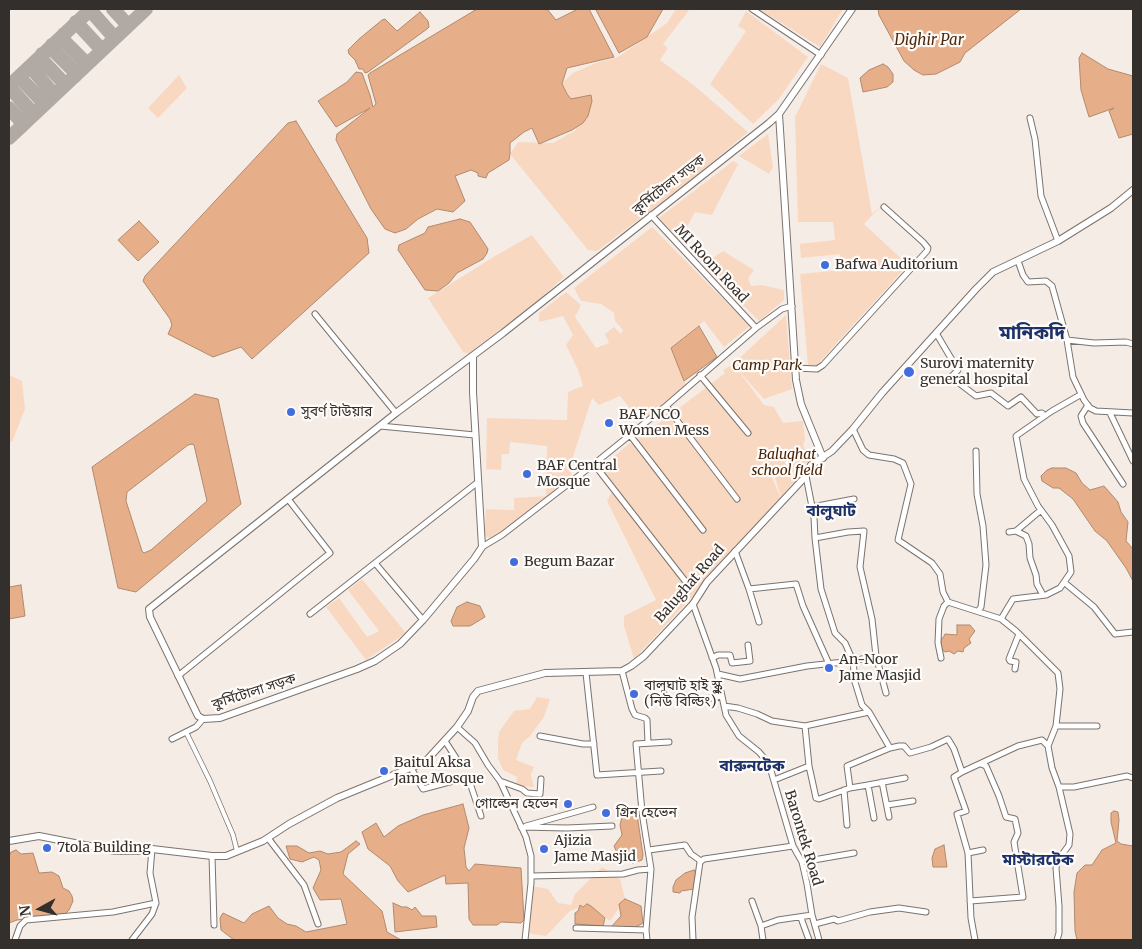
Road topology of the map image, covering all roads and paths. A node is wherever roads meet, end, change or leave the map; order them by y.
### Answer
1 (752, 9) edge
2 (852, 9) edge
3 (821, 55) junction
4 (779, 114) junction
5 (1030, 118) dead end
6 (1133, 190) edge
7 (884, 207) dead end
8 (651, 215) junction
9 (1058, 241) junction
10 (1018, 261) junction
11 (792, 306) junction
12 (315, 314) dead end
13 (756, 328) junction
14 (936, 333) junction
15 (1067, 340) junction
16 (1133, 344) edge
17 (473, 356) junction
18 (795, 368) junction
19 (700, 375) junction
20 (1080, 395) junction
21 (1088, 405) junction
22 (666, 406) junction
23 (396, 413) junction
24 (1110, 413) junction
25 (1133, 413) edge
26 (1044, 416) junction
27 (380, 426) junction
28 (853, 429) junction
29 (748, 433) dead end
30 (475, 435) junction
31 (630, 436) junction
32 (976, 452) dead end
33 (822, 458) junction
34 (1133, 461) edge
35 (594, 464) junction
36 (806, 476) junction
37 (478, 482) junction
38 (1123, 484) dead end
39 (288, 499) junction
40 (737, 499) dead end
41 (854, 500) dead end
42 (812, 508) junction
43 (1041, 510) junction
44 (703, 530) dead end
45 (1016, 531) junction
46 (1009, 532) dead end
47 (814, 538) junction
48 (482, 547) junction
49 (735, 551) junction
50 (375, 562) junction
51 (1065, 583) junction
52 (689, 586) dead end
53 (749, 589) junction
54 (1043, 596) junction
55 (948, 602) junction
56 (693, 604) junction
57 (978, 611) junction
58 (310, 614) dead end
59 (1001, 619) junction
60 (423, 620) junction
61 (759, 622) dead end
62 (1133, 632) edge
63 (1019, 634) junction
64 (748, 644) dead end
65 (876, 656) junction
66 (712, 658) junction
67 (941, 658) dead end
68 (853, 661) junction
69 (829, 664) junction
70 (1016, 669) dead end
71 (622, 671) junction
72 (586, 673) junction
73 (718, 674) junction
74 (178, 676) junction
75 (886, 693) dead end
76 (722, 696) junction
77 (688, 702) dead end
78 (724, 706) junction
79 (869, 712) junction
80 (203, 719) junction
81 (805, 726) junction
82 (1056, 726) junction
83 (1097, 726) dead end
84 (457, 727) junction
85 (186, 732) junction
86 (540, 736) dead end
87 (172, 739) dead end
88 (445, 742) junction
89 (669, 742) dead end
90 (594, 744) junction
91 (648, 744) junction
92 (1048, 746) junction
93 (890, 748) junction
94 (458, 761) dead end
95 (981, 764) junction
96 (809, 766) junction
97 (411, 768) junction
98 (661, 771) dead end
99 (638, 772) junction
100 (962, 772) junction
101 (905, 778) dead end
102 (1133, 778) edge
103 (541, 779) dead end
104 (774, 780) junction
105 (500, 781) junction
106 (882, 782) junction
107 (868, 784) junction
108 (1059, 787) junction
109 (850, 788) junction
110 (844, 790) junction
111 (913, 801) dead end
112 (887, 805) junction
113 (593, 807) dead end
114 (482, 816) dead end
115 (889, 817) dead end
116 (874, 818) dead end
117 (847, 825) dead end
118 (612, 826) dead end
119 (521, 827) junction
120 (268, 838) junction
121 (9, 841) edge
122 (794, 846) junction
123 (152, 849) junction
124 (649, 850) junction
125 (983, 850) dead end
126 (237, 852) junction
127 (854, 853) dead end
128 (968, 853) junction
129 (212, 856) junction
130 (701, 861) junction
131 (802, 862) junction
132 (651, 869) junction
133 (531, 876) junction
134 (752, 901) dead end
135 (970, 901) junction
136 (156, 903) junction
137 (926, 912) dead end
138 (812, 915) junction
139 (801, 918) junction
140 (318, 924) dead end
141 (815, 924) junction
142 (214, 925) dead end
143 (761, 926) junction
144 (576, 928) dead end
145 (646, 930) junction
146 (15, 940) edge
147 (132, 940) edge
148 (525, 940) edge
149 (647, 940) edge
150 (692, 940) edge
151 (763, 940) edge
152 (809, 940) edge
153 (819, 940) edge
154 (975, 940) edge
155 (1057, 940) edge

1 - 3 street
2 - 3 street, কুর্মিটোলা সড়ক
3 - 4 street, কুর্মিটোলা সড়ক
4 - 8 street, কুর্মিটোলা সড়ক
4 - 11 street
5 - 9 street
6 - 9 street, Balughat Road
7 - 18 street
8 - 13 street, MI Room Road
8 - 17 street, কুর্মিটোলা সড়ক
9 - 10 street, Balughat Road
10 - 14 street, Balughat Road
10 - 15 street
11 - 13 street
11 - 18 street
12 - 23 street
13 - 19 street
14 - 26 street
14 - 28 street, Balughat Road
15 - 16 street
15 - 20 street
17 - 23 street, কুর্মিটোলা সড়ক
17 - 30 street
18 - 33 street
19 - 22 street
19 - 29 street
20 - 21 street
20 - 26 street
21 - 24 street
21 - 38 street
22 - 31 street
22 - 40 street
23 - 27 street, কুর্মিটোলা সড়ক
24 - 25 street
24 - 34 street
26 - 43 street
27 - 30 street
27 - 39 street, কুর্মিটোলা সড়ক
28 - 33 street, Balughat Road
28 - 55 street
30 - 37 street
31 - 35 street
31 - 44 street
32 - 57 street
33 - 36 street, Balughat Road
35 - 48 street
35 - 52 street
36 - 42 street
36 - 49 street, Balughat Road
37 - 48 street
37 - 50 street
39 - 74 street, কুর্মিটোলা সড়ক
39 - 74 street
41 - 42 street
42 - 47 street
43 - 45 street
43 - 51 street
45 - 46 street
45 - 54 street
47 - 65 street
47 - 68 street
48 - 60 street, কুর্মিটোলা সড়ক
49 - 53 street
49 - 56 street, Balughat Road
50 - 58 street
50 - 60 street
51 - 54 street
51 - 62 street
53 - 61 street
53 - 69 street
54 - 59 street
55 - 57 street
55 - 67 street
56 - 66 street, Barontek Road
56 - 71 street, Balughat Road
57 - 59 street
59 - 63 street
60 - 80 street, কুর্মিটোলা সড়ক
63 - 70 street
63 - 82 street
64 - 66 street
65 - 68 street
65 - 75 street
66 - 73 street, Barontek Road
68 - 69 street
68 - 79 street
69 - 73 street
71 - 72 street
71 - 91 street
72 - 84 street
72 - 90 street
73 - 76 street, Barontek Road
74 - 80 street, কুর্মিটোলা সড়ক
76 - 77 street
76 - 78 street, Barontek Road
78 - 81 street
78 - 104 street, Barontek Road
79 - 81 street
79 - 93 street
80 - 85 street
81 - 96 street
82 - 83 street
82 - 92 street
84 - 88 street
84 - 105 street
85 - 87 street
85 - 126 street
86 - 90 street
88 - 94 street
88 - 97 street
89 - 91 street
90 - 99 street
91 - 99 street
92 - 95 street
92 - 108 street
93 - 100 street
93 - 109 street
95 - 100 street
95 - 135 street
96 - 104 street
96 - 110 street
97 - 114 street
97 - 120 street
98 - 99 street
99 - 124 street
100 - 128 street
101 - 106 street
102 - 108 street
103 - 105 street
104 - 122 street, Barontek Road
105 - 119 street
106 - 107 street
106 - 112 street
107 - 109 street
107 - 116 street
108 - 155 street
109 - 110 street
110 - 117 street
111 - 112 street
112 - 115 street
113 - 119 street
118 - 119 street
119 - 133 street
120 - 126 street
120 - 140 street
121 - 123 street
122 - 130 street
122 - 131 street, Barontek Road
123 - 129 street
123 - 136 street
124 - 130 street
124 - 132 street
125 - 128 street
126 - 129 street
127 - 131 street
128 - 135 street
129 - 142 street
130 - 150 street
131 - 138 street, Barontek Road
132 - 133 street
132 - 145 street
133 - 148 street
134 - 143 street
135 - 154 street
136 - 146 street
136 - 147 street
137 - 141 street
138 - 139 street
138 - 141 street, Barontek Road
139 - 143 street
139 - 152 street
141 - 153 street, Barontek Road
143 - 151 street
144 - 145 street
145 - 149 street

